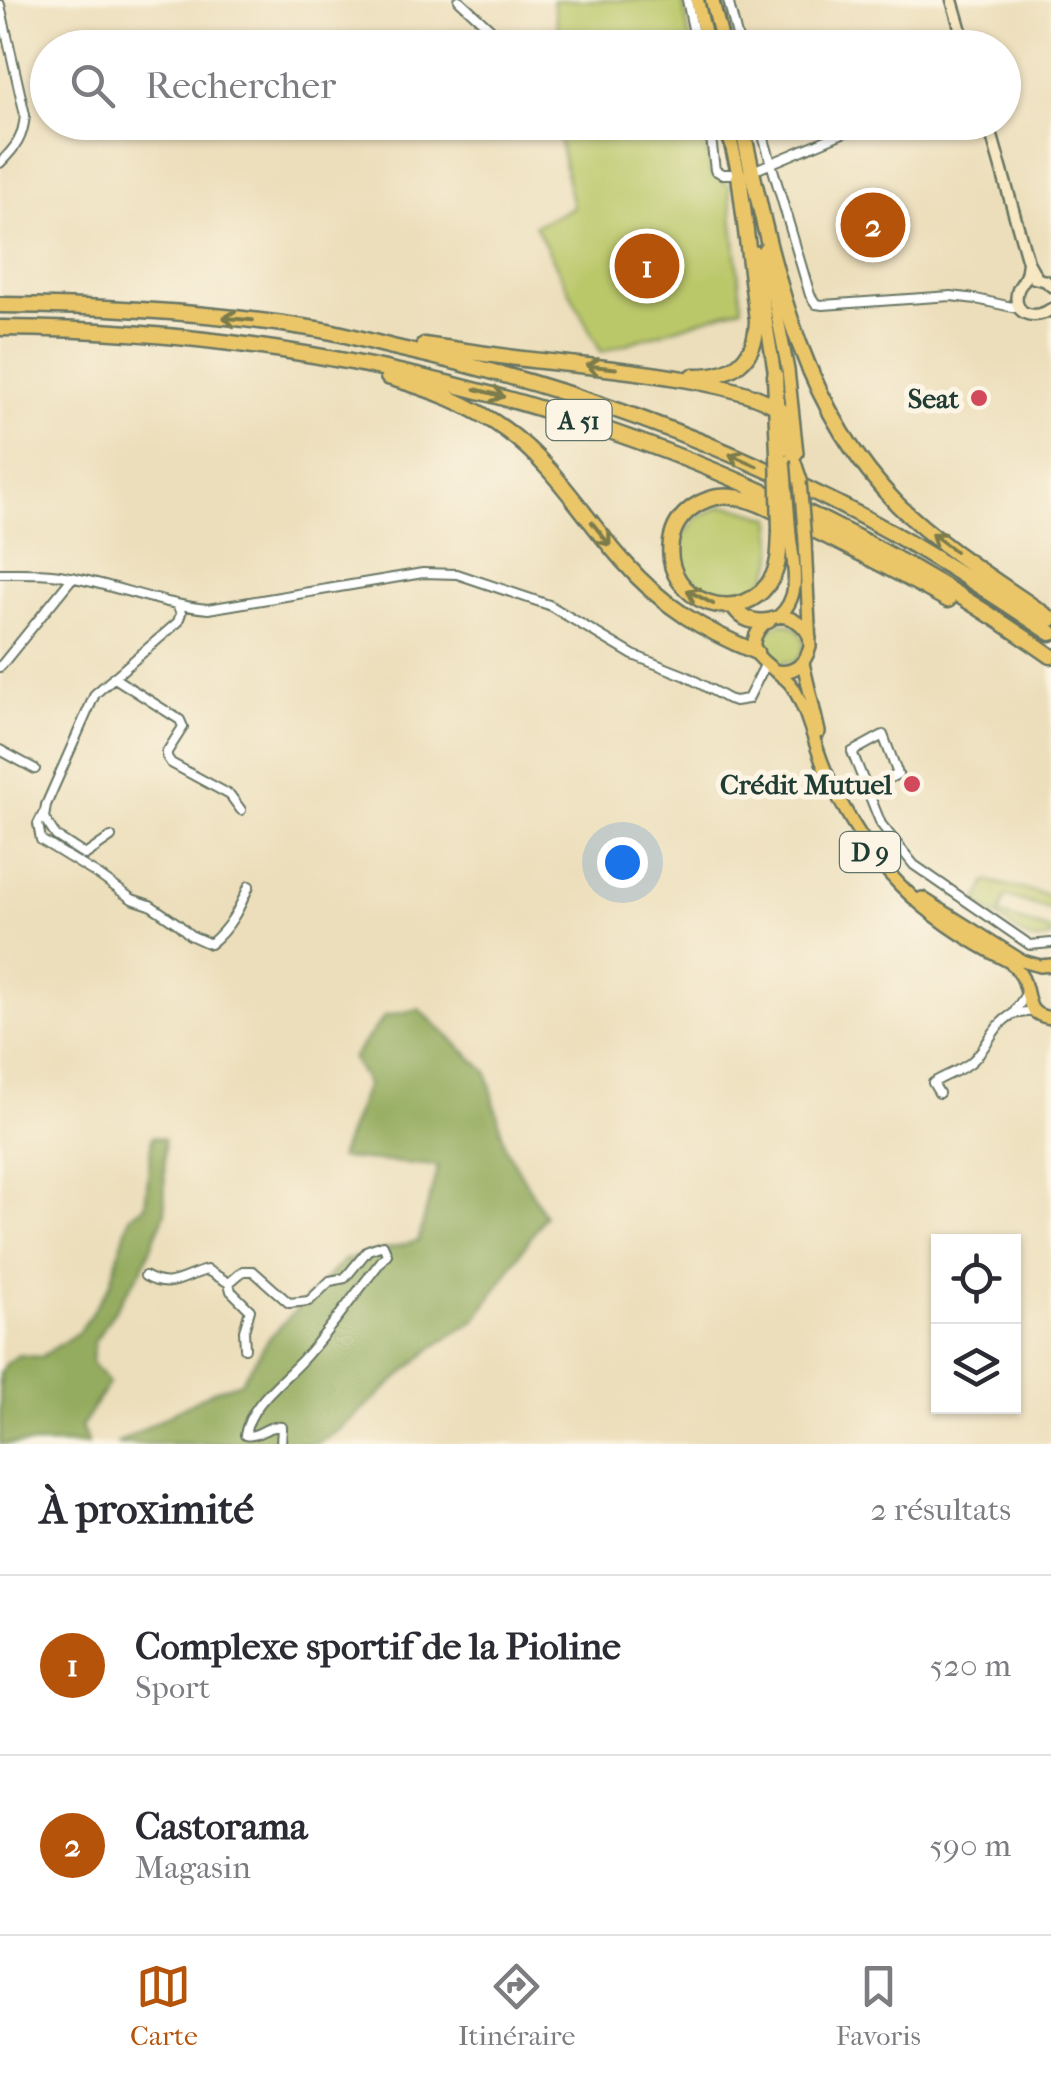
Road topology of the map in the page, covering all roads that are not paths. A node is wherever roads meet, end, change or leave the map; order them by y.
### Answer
1 (459, 0) edge
2 (687, 0) edge
3 (698, 0) edge
4 (712, 0) edge
5 (728, 0) edge
6 (952, 0) edge
7 (0, 5) edge
8 (491, 30) edge
9 (693, 30) edge
10 (704, 30) edge
11 (720, 30) edge
12 (736, 30) edge
13 (961, 30) edge
14 (711, 140) edge
15 (729, 140) edge
16 (743, 140) edge
17 (744, 140) edge
18 (762, 140) edge
19 (826, 140) edge
20 (993, 140) edge
21 (0, 162) edge
22 (765, 166) junction
23 (735, 175) junction
24 (1028, 262) junction
25 (1037, 278) junction
26 (1024, 282) junction
27 (1050, 284) edge
28 (1017, 294) junction
29 (996, 304) junction
30 (0, 305) edge
31 (1051, 308) edge
32 (1021, 309) junction
33 (0, 328) edge
34 (334, 332) junction
35 (292, 350) junction
36 (633, 371) junction
37 (775, 375) joint
38 (778, 408) junction
39 (788, 457) junction
40 (800, 482) joint
41 (785, 533) junction
42 (0, 573) edge
43 (74, 577) junction
44 (177, 605) junction
45 (733, 605) junction
46 (773, 619) junction
47 (1051, 619) edge
48 (1051, 633) edge
49 (810, 638) junction
50 (756, 652) junction
51 (1051, 659) edge
52 (803, 663) junction
53 (0, 667) edge
54 (770, 668) junction
55 (113, 677) junction
56 (0, 750) edge
57 (35, 769) dead end
58 (867, 790) junction
59 (45, 810) junction
60 (240, 810) dead end
61 (111, 837) dead end
62 (249, 886) dead end
63 (1051, 943) edge
64 (1045, 965) edge
65 (1026, 986) junction
66 (1033, 1011) junction
67 (1012, 1014) junction
68 (1051, 1018) edge
69 (938, 1093) dead end
70 (145, 1276) dead end
71 (229, 1283) junction
72 (245, 1348) dead end
73 (281, 1444) edge

1 - 8 street
2 - 9 street
3 - 10 highway
4 - 11 highway
5 - 12 street
6 - 13 main road
7 - 21 street
14 - 23 street
15 - 23 highway
16 - 39 main road
47 -> 17 highway
18 - 22 street
19 - 22 street
20 - 24 main road
22 - 29 street
23 - 36 highway
23 - 37 main road
24 - 25 main road
24 - 26 main road
25 - 26 main road
25 - 27 main road
26 - 28 main road
28 - 29 street
28 - 32 main road
29 - 32 street
34 -> 30 highway, A 51
31 - 32 main road
33 - 35 highway, A 51
36 -> 34 highway
48 -> 34 highway, A 51
35 -> 50 highway
35 -> 51 highway, A 51
36 - 38 highway
37 - 38 highway
38 - 39 highway
39 - 40 highway
39 - 41 highway, bridge
40 - 49 main road, bridge
41 - 45 highway
41 - 46 main road
42 - 43 street
43 - 44 street
43 - 53 street
44 - 54 street
44 - 55 street
45 - 46 highway
45 -> 51 highway
46 - 49 main road
46 - 50 main road
49 - 52 main road
50 - 54 main road
52 - 54 main road
52 - 64 main road, D 9
54 - 65 main road, D 9
55 - 59 street
55 - 60 street
56 - 57 street
58 - 58 street
58 - 63 street
59 - 61 street
59 - 62 street
64 - 65 main road
65 - 66 main road
65 - 67 street
66 - 67 street
66 - 68 main road
67 - 69 street
70 - 71 street
71 - 72 street
71 - 73 street

